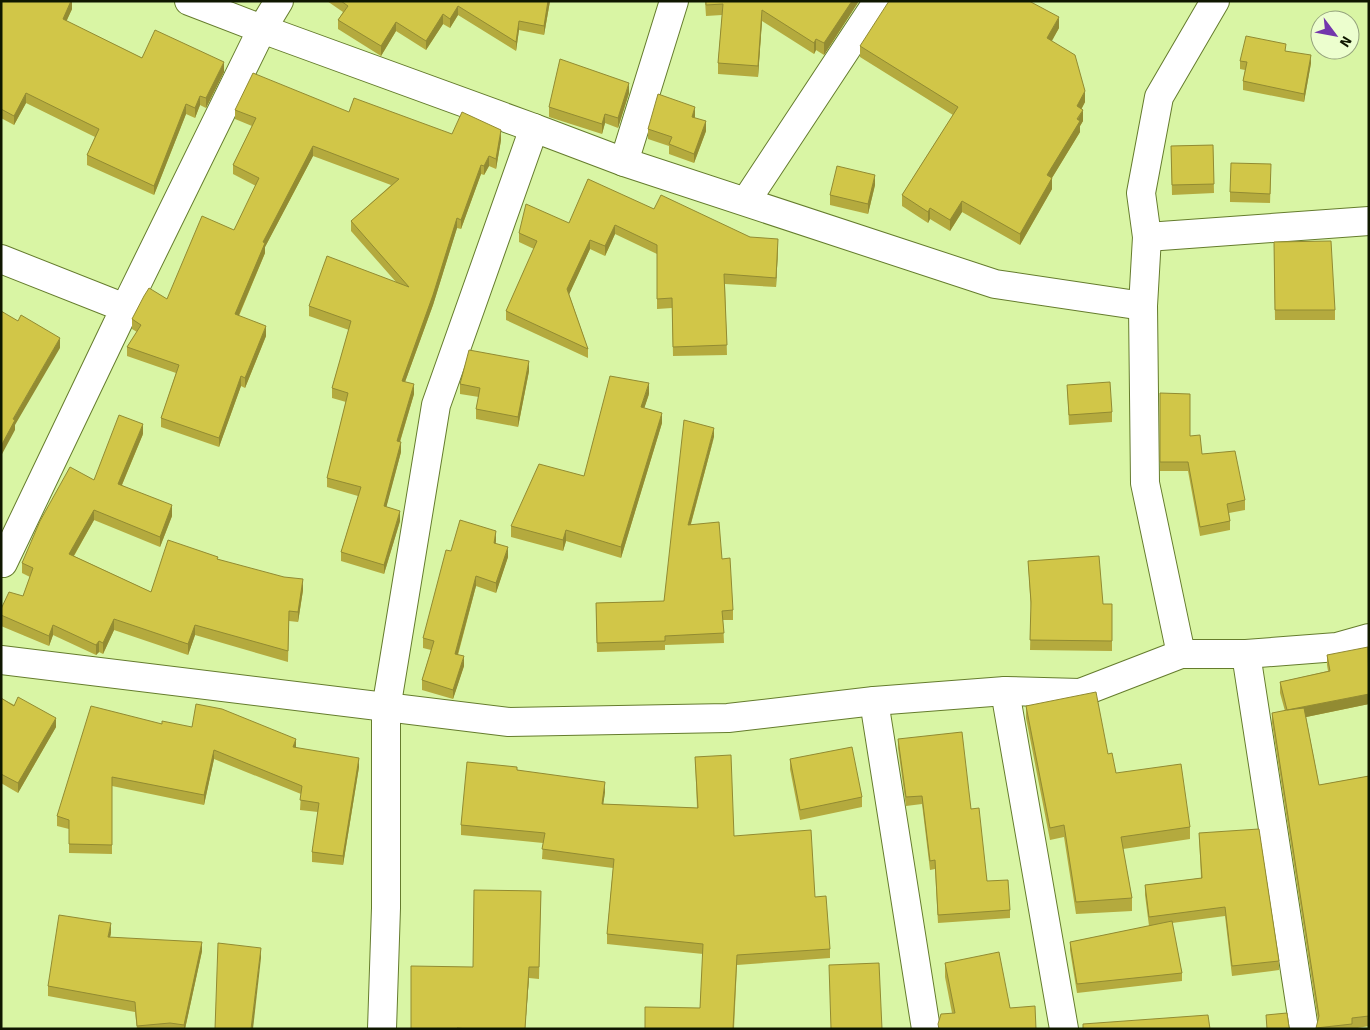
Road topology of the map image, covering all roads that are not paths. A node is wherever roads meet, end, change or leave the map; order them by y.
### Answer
1 (189, 1) edge
2 (279, 1) edge
3 (674, 1) edge
4 (878, 1) edge
5 (1215, 1) edge
6 (262, 30) junction
7 (534, 128) junction
8 (624, 162) junction
9 (746, 201) junction
10 (1369, 221) edge
11 (1147, 237) junction
12 (1, 259) edge
13 (1143, 306) junction
14 (125, 308) junction
15 (2, 565) edge
16 (1369, 638) edge
17 (1181, 654) junction
18 (1246, 654) junction
19 (1, 660) edge
20 (1005, 691) junction
21 (874, 701) junction
22 (386, 709) junction
23 (382, 1029) edge
24 (926, 1029) edge
25 (1064, 1029) edge
26 (1304, 1029) edge

1 - 6 street
2 - 6 street
3 - 8 street
4 - 9 street
5 - 11 street
6 - 7 street
6 - 14 street
7 - 8 street
7 - 22 street
8 - 9 street
9 - 13 street
10 - 11 street
11 - 13 street
12 - 14 street
13 - 17 street
14 - 15 street
16 - 18 street
17 - 18 street
17 - 20 street
18 - 26 street
19 - 22 street
20 - 21 street
20 - 25 street
21 - 22 street
21 - 24 street
22 - 23 street

